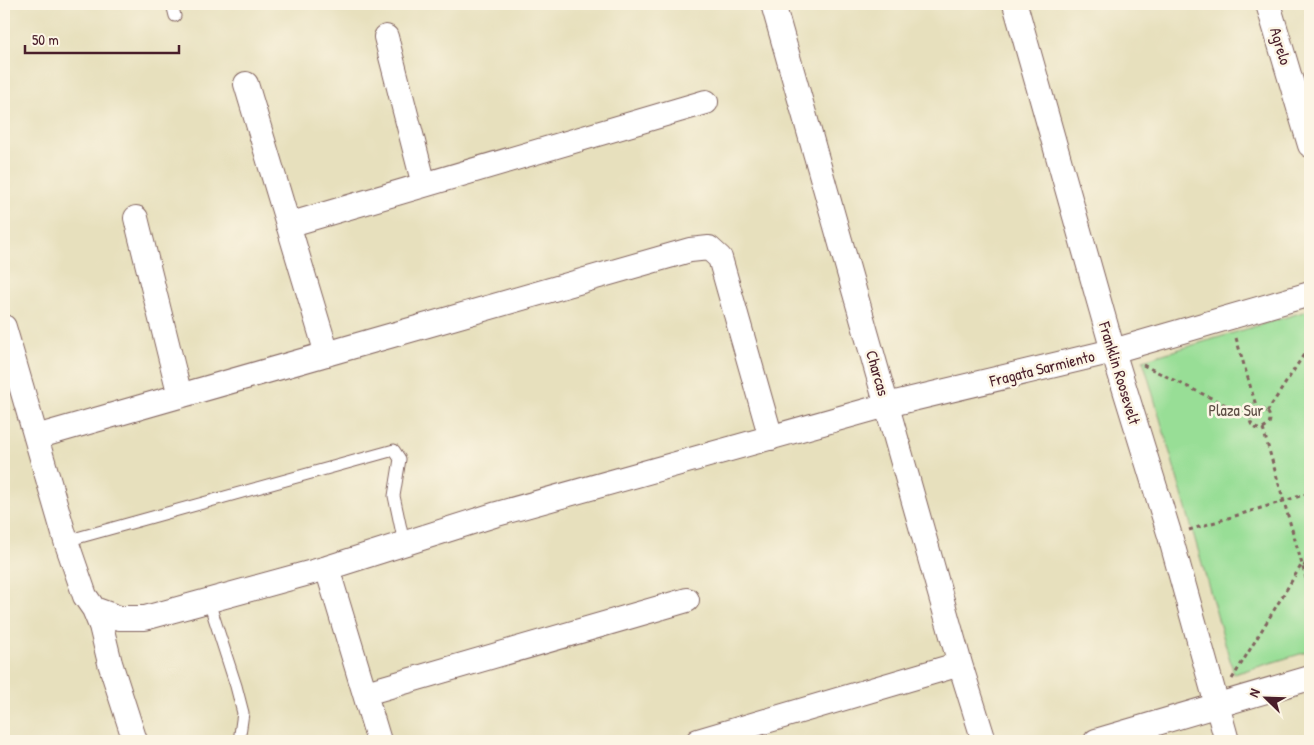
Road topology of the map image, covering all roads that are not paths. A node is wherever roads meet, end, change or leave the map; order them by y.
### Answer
1 (172, 4) edge
2 (773, 4) edge
3 (1015, 4) edge
4 (1268, 4) edge
5 (175, 16) dead end
6 (386, 37) dead end
7 (246, 84) dead end
8 (706, 102) dead end
9 (1310, 146) edge
10 (424, 185) junction
11 (136, 218) dead end
12 (288, 225) junction
13 (1310, 294) edge
14 (4, 327) edge
15 (1113, 351) junction
16 (327, 354) junction
17 (180, 396) junction
18 (887, 405) junction
19 (36, 438) junction
20 (771, 438) junction
21 (66, 540) junction
22 (404, 543) junction
23 (327, 568) junction
24 (686, 600) dead end
25 (209, 602) junction
26 (94, 609) junction
27 (960, 664) junction
28 (1310, 678) edge
29 (366, 693) junction
30 (1216, 705) junction
31 (135, 741) edge
32 (239, 741) edge
33 (380, 741) edge
34 (698, 741) edge
35 (984, 741) edge
36 (1096, 741) edge
37 (1227, 741) edge

1 - 5 lane
2 - 18 street, Charcas
3 - 15 street, Franklin Roosevelt
4 - 9 street, Agrelo
6 - 10 street
7 - 12 street
8 - 10 street
10 - 12 street
11 - 17 street
12 - 16 street
13 - 15 street, Fragata Sarmiento
14 - 19 street
15 - 18 street, Fragata Sarmiento
15 - 30 street, Franklin Roosevelt
16 - 17 street
16 - 20 street
17 - 19 street
18 - 20 street, Fragata Sarmiento
18 - 27 street, Charcas
19 - 21 street
20 - 22 street, Fragata Sarmiento
21 - 22 lane
21 - 26 street
22 - 23 street, Fragata Sarmiento
23 - 25 street, Fragata Sarmiento
23 - 29 street
24 - 29 street
25 - 26 street, Fragata Sarmiento
25 - 32 lane
26 - 31 street
27 - 34 street
27 - 35 street, Charcas
28 - 30 street
29 - 33 street
30 - 36 street
30 - 37 street, Franklin Roosevelt

